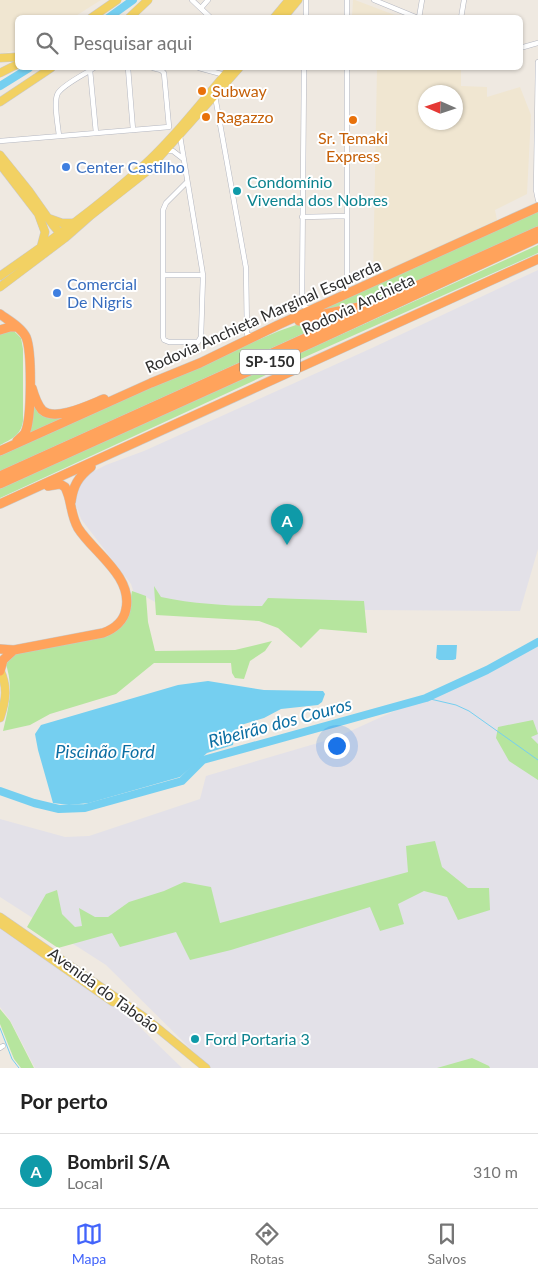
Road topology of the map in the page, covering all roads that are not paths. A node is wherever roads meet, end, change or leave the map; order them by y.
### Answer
1 (117, 0) edge
2 (150, 0) edge
3 (192, 0) edge
4 (208, 0) edge
5 (290, 0) edge
6 (298, 0) edge
7 (306, 0) edge
8 (347, 0) edge
9 (374, 0) edge
10 (422, 0) edge
11 (464, 0) edge
12 (200, 8) junction
13 (95, 15) edge
14 (133, 15) edge
15 (208, 15) edge
16 (277, 15) edge
17 (285, 15) edge
18 (306, 15) edge
19 (347, 15) edge
20 (412, 15) edge
21 (420, 15) edge
22 (462, 15) edge
23 (538, 43) edge
24 (523, 47) edge
25 (15, 57) edge
26 (0, 58) edge
27 (538, 62) edge
28 (15, 66) edge
29 (48, 70) edge
30 (90, 70) edge
31 (92, 70) edge
32 (128, 70) edge
33 (161, 70) edge
34 (206, 70) edge
35 (229, 70) edge
36 (237, 70) edge
37 (304, 70) edge
38 (347, 70) edge
39 (0, 73) edge
40 (225, 75) junction
41 (215, 96) junction
42 (0, 102) edge
43 (169, 127) junction
44 (133, 130) junction
45 (96, 133) junction
46 (177, 135) junction
47 (59, 136) junction
48 (0, 141) edge
49 (166, 151) junction
50 (0, 155) edge
51 (183, 159) junction
52 (0, 164) edge
53 (187, 182) junction
54 (536, 190) junction
55 (538, 200) edge
56 (538, 208) edge
57 (38, 213) junction
58 (347, 216) junction
59 (302, 217) junction
60 (518, 217) junction
61 (47, 218) junction
62 (72, 223) junction
63 (538, 231) edge
64 (60, 238) junction
65 (538, 238) edge
66 (41, 248) junction
67 (538, 259) edge
68 (163, 275) junction
69 (203, 276) junction
70 (1, 282) edge
71 (339, 297) junction
72 (376, 304) junction
73 (314, 309) junction
74 (0, 314) edge
75 (0, 323) edge
76 (14, 325) junction
77 (0, 330) edge
78 (267, 331) junction
79 (254, 337) junction
80 (151, 383) junction
81 (30, 384) junction
82 (3, 450) edge
83 (101, 459) junction
84 (0, 476) edge
85 (0, 484) edge
86 (17, 496) junction
87 (0, 504) edge
88 (70, 507) junction
89 (0, 650) edge
90 (14, 650) junction
91 (0, 671) edge
92 (0, 688) edge
93 (6, 701) junction
94 (0, 718) edge
95 (0, 917) edge
96 (0, 923) edge
97 (200, 1068) edge
98 (206, 1068) edge

1 - 13 main road
2 - 14 main road
3 - 12 street
4 - 12 street
5 - 16 main road
6 - 17 main road
7 - 18 street
8 - 19 street
9 - 20 street
10 - 21 street
11 - 22 street
12 - 15 street
23 - 24 street
25 - 26 main road
27 - 54 street
28 - 39 main road
29 - 42 main road
30 - 47 street
31 - 45 street
32 - 44 street
33 - 43 street
34 - 40 street
35 - 40 main road
36 - 41 main road
37 - 59 street
38 - 58 street
40 - 46 main road
41 - 46 main road
41 - 79 street
43 - 44 street
43 - 46 street
44 - 45 street
45 - 47 street
46 - 49 main road
46 - 51 street
46 - 62 main road
47 - 48 street
49 - 51 street
49 - 64 main road
50 - 61 main road
51 - 53 street
52 - 57 main road
53 - 68 street
53 - 69 street
54 - 55 street
54 - 60 street
56 - 60 highway, Rodovia Anchieta Marginal Esquerda / SP-150
57 - 64 main road
57 - 66 main road
58 - 59 street
58 - 71 street
59 - 73 street
60 - 71 highway, Rodovia Anchieta Marginal Esquerda / SP-150
61 - 62 main road
61 - 64 main road
62 - 64 main road
63 - 72 highway, Rodovia Anchieta / SP-150
64 - 66 main road
64 - 70 main road
65 - 85 highway, Rodovia Anchieta / SP-150
66 - 70 main road
67 - 83 highway, SP-150
68 - 69 street
68 - 69 street
71 - 73 highway, Rodovia Anchieta Marginal Esquerda / SP-150
72 - 78 highway
72 - 84 highway, Rodovia Anchieta / SP-150
73 - 78 highway, Rodovia Anchieta Marginal Esquerda / SP-150
74 - 76 highway
75 - 76 highway
76 - 77 highway
76 - 81 highway
78 - 79 highway, Rodovia Anchieta Marginal Esquerda / SP-150
79 - 80 highway, Rodovia Anchieta Marginal Esquerda / SP-150
80 - 81 highway
80 - 82 highway, Rodovia Anchieta Marginal Esquerda / SP-150
81 - 82 highway
83 - 86 highway, SP-150
83 - 88 highway
86 - 87 highway, SP-150
86 - 88 highway
88 - 90 highway
89 - 90 highway
90 - 91 highway
91 - 93 main road
92 - 93 main road
93 - 94 main road
95 - 98 main road, Avenida do Taboão
96 - 97 main road, Avenida do Taboão

